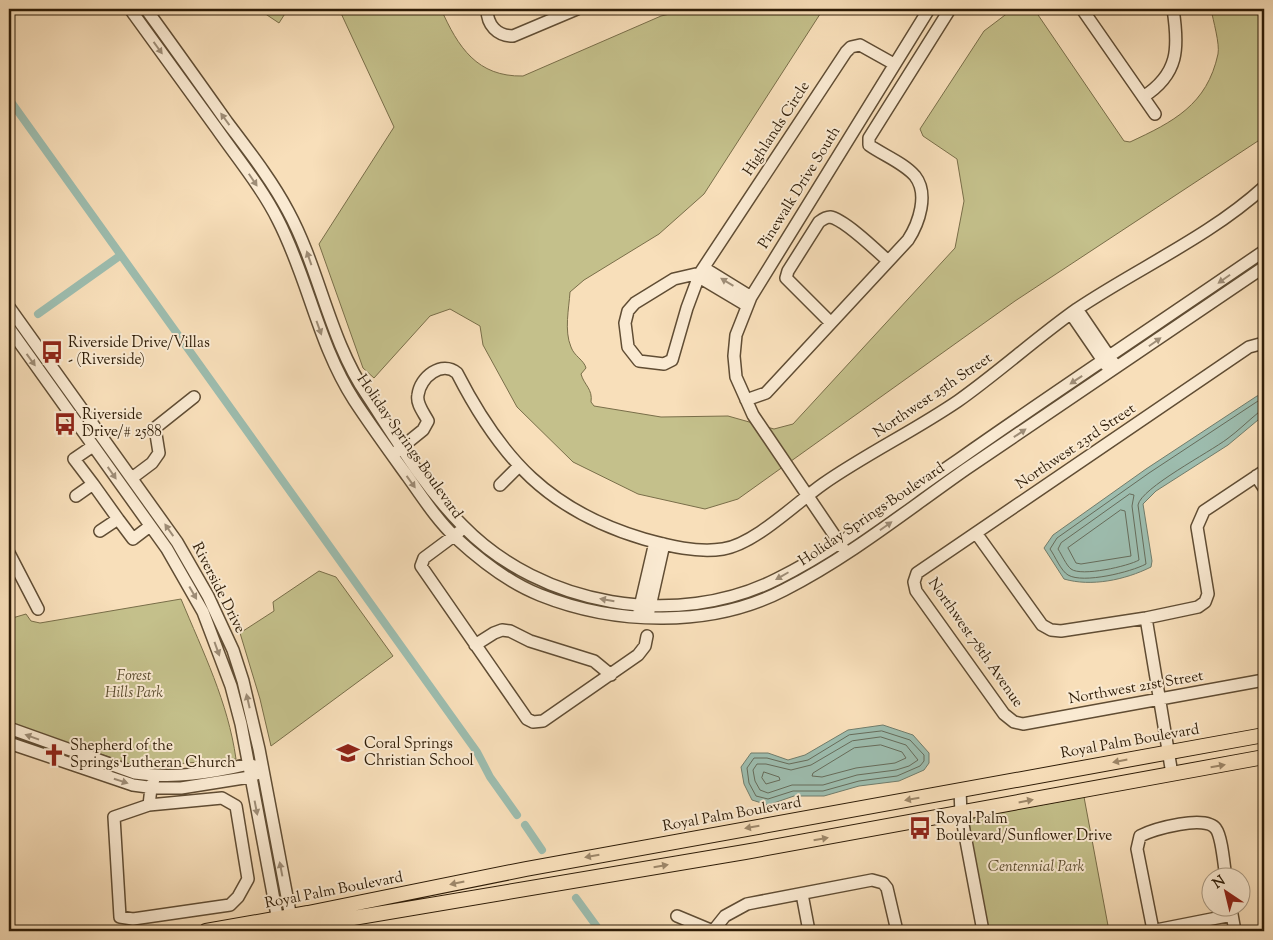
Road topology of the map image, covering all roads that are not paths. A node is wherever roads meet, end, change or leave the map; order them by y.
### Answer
1 (130, 9) edge
2 (146, 9) edge
3 (487, 9) edge
4 (577, 9) edge
5 (929, 9) edge
6 (950, 9) edge
7 (1082, 9) edge
8 (1173, 9) edge
9 (894, 64) junction
10 (1143, 97) junction
11 (1154, 114) dead end
12 (253, 156) junction
13 (242, 164) junction
14 (1264, 187) edge
15 (1264, 251) edge
16 (888, 261) junction
17 (1264, 267) edge
18 (701, 273) junction
19 (748, 301) junction
20 (9, 307) edge
21 (1074, 311) junction
22 (831, 323) junction
23 (9, 328) edge
24 (1262, 345) edge
25 (1107, 360) junction
26 (1114, 370) junction
27 (194, 397) dead end
28 (745, 397) junction
29 (93, 446) junction
30 (402, 447) junction
31 (392, 455) junction
32 (519, 466) junction
33 (1260, 473) edge
34 (132, 478) junction
35 (92, 484) junction
36 (500, 485) dead end
37 (1264, 488) edge
38 (76, 496) dead end
39 (808, 496) junction
40 (118, 519) junction
41 (150, 526) junction
42 (464, 528) junction
43 (100, 531) dead end
44 (976, 533) junction
45 (454, 536) junction
46 (660, 543) junction
47 (839, 543) junction
48 (9, 553) edge
49 (846, 554) junction
50 (914, 582) joint
51 (645, 606) junction
52 (38, 609) dead end
53 (642, 618) junction
54 (1146, 618) junction
55 (647, 636) dead end
56 (475, 645) junction
57 (610, 675) junction
58 (1264, 680) edge
59 (1159, 700) junction
60 (1014, 722) joint
61 (9, 728) edge
62 (1264, 735) edge
63 (9, 743) edge
64 (1168, 752) junction
65 (1264, 757) edge
66 (249, 764) junction
67 (263, 769) junction
68 (1172, 774) junction
69 (155, 776) junction
70 (250, 777) junction
71 (151, 788) junction
72 (960, 790) junction
73 (149, 805) junction
74 (961, 814) junction
75 (1224, 868) edge
76 (802, 894) junction
77 (676, 916) dead end
78 (1204, 918) edge
79 (1233, 918) edge
80 (284, 927) edge
81 (206, 931) edge
82 (713, 931) edge
83 (809, 931) edge
84 (897, 931) edge
85 (983, 931) edge
86 (1152, 931) edge
87 (1235, 931) edge

1 -> 13 street, Holiday Springs Boulevard
12 -> 2 street, Holiday Springs Boulevard
3 - 4 street
5 - 9 street, Pinewalk Drive South
6 - 16 street
7 - 10 street
8 - 10 street
9 - 18 street, Highlands Circle
9 - 19 street, Pinewalk Drive South
10 - 11 street
12 - 13 street
30 -> 12 street, Holiday Springs Boulevard
13 -> 31 street, Holiday Springs Boulevard
14 - 21 street, Northwest 25th Street
15 -> 25 street, Holiday Springs Boulevard
16 - 22 street
16 - 22 street
26 -> 17 street, Holiday Springs Boulevard
18 - 18 street, Highlands Circle
18 - 19 street
19 - 28 street, Pinewalk Drive South
20 - 34 street, Riverside Drive
21 - 25 street
21 - 39 street, Northwest 25th Street
22 - 28 street
23 -> 29 street, Riverside Drive
24 - 44 street, Northwest 23rd Street
25 - 26 street
25 -> 47 street, Holiday Springs Boulevard
49 -> 26 street, Holiday Springs Boulevard
27 - 34 street
28 - 39 street, Pinewalk Drive South
29 - 35 street
29 -> 41 street, Riverside Drive
30 - 31 street
30 - 32 street, Northwest 25th Street
30 - 42 street, Holiday Springs Boulevard
31 -> 45 street, Holiday Springs Boulevard
32 - 36 street
32 - 46 street, Northwest 25th Street
33 - 37 street
33 - 54 street
67 -> 34 street, Riverside Drive
35 - 38 street
35 - 40 street
39 - 46 street, Northwest 25th Street
39 - 47 street, Pinewalk Drive South
40 - 41 street
40 - 43 street
41 -> 66 street, Riverside Drive
42 - 45 street
51 -> 42 street, Holiday Springs Boulevard
44 - 50 street, Northwest 23rd Street
44 - 54 street
45 - 53 street, Holiday Springs Boulevard
45 - 56 street
46 - 51 street
47 - 49 street, Pinewalk Drive South
47 -> 51 street, Holiday Springs Boulevard
48 - 52 street
49 - 53 street, Holiday Springs Boulevard
50 - 60 street, Northwest 78th Avenue
51 - 53 street
54 - 59 street
55 - 57 street
56 - 57 street
56 - 57 street
58 - 59 street, Northwest 21st Street
59 - 60 street, Northwest 21st Street
59 - 64 street
69 -> 61 street
62 - 64 main road, Royal Palm Boulevard
63 -> 71 street
64 - 68 street
64 -> 72 main road, Royal Palm Boulevard
68 -> 65 main road, Royal Palm Boulevard
66 - 67 street
66 - 69 street
66 - 70 street, Riverside Drive
67 - 70 street
80 -> 67 street, Riverside Drive
74 -> 68 main road, Royal Palm Boulevard
69 - 71 street
70 - 71 street
70 -> 80 street, Riverside Drive
71 - 73 street
72 - 74 street
72 -> 80 main road, Royal Palm Boulevard
73 - 73 street
80 -> 74 main road, Royal Palm Boulevard
74 - 85 street
75 - 86 street
76 - 82 street
76 - 83 street
76 - 84 street
77 - 82 street
78 - 86 street
79 - 87 street
80 - 81 main road, Royal Palm Boulevard

